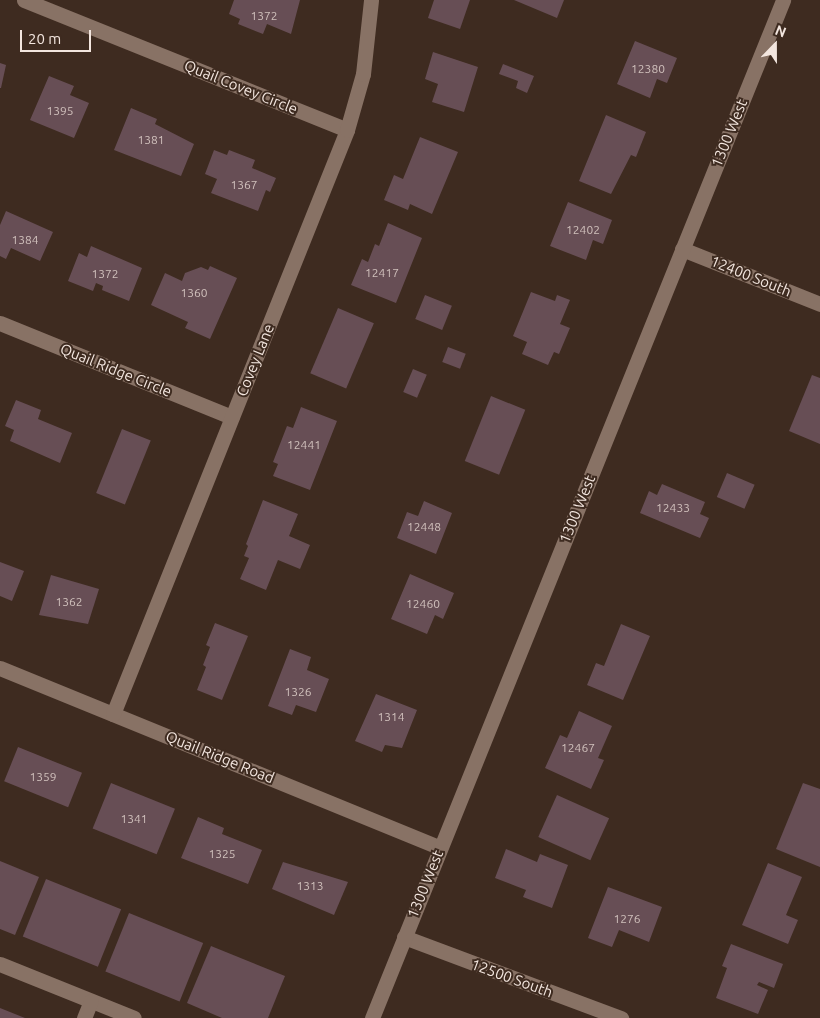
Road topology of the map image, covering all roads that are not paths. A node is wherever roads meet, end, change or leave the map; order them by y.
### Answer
1 (24, 0) edge
2 (370, 0) edge
3 (783, 0) edge
4 (347, 130) junction
5 (682, 249) junction
6 (820, 304) edge
7 (0, 323) edge
8 (232, 417) junction
9 (0, 668) edge
10 (113, 714) junction
11 (439, 847) junction
12 (404, 937) junction
13 (0, 964) edge
14 (91, 1000) junction
15 (84, 1018) edge
16 (134, 1018) edge
17 (372, 1018) edge
18 (621, 1018) edge

1 - 4 street, Quail Covey Circle
2 - 4 street, Covey Lane
3 - 5 street, 1300 West
4 - 8 street, Covey Lane
5 - 6 street, 12400 South
5 - 11 street, 1300 West
7 - 8 street, Quail Ridge Circle
8 - 10 street, Covey Lane
9 - 10 street, Quail Ridge Road
10 - 11 street, Quail Ridge Road
11 - 12 street, 1300 West
12 - 17 street, 1300 West
12 - 18 street, 12500 South
13 - 14 street
14 - 15 street
14 - 16 street

